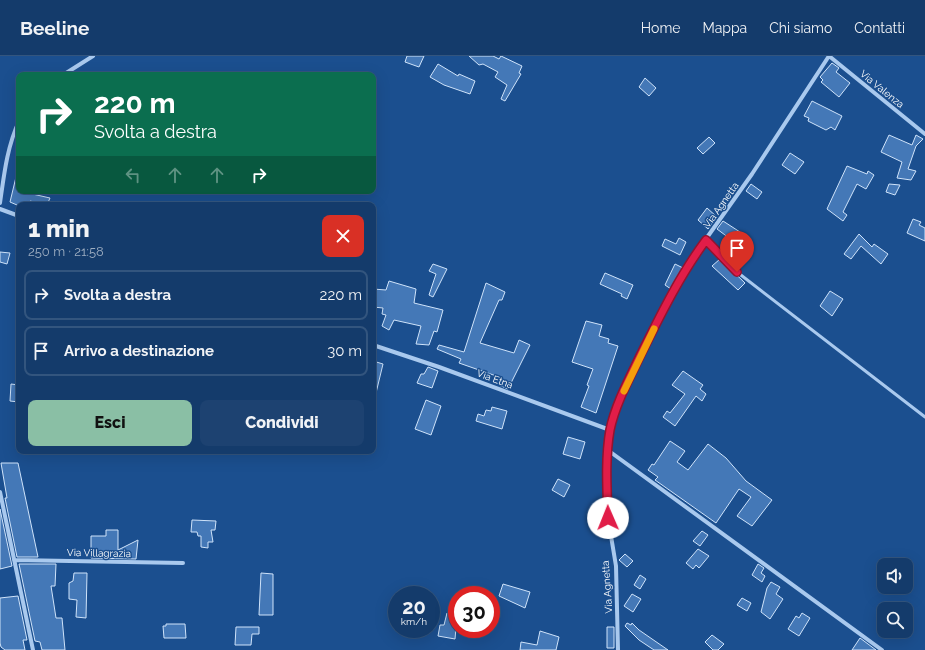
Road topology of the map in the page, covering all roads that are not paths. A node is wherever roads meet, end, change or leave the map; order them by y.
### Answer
1 (93, 56) edge
2 (829, 56) edge
3 (68, 72) edge
4 (16, 128) edge
5 (925, 134) edge
6 (0, 203) edge
7 (0, 209) edge
8 (16, 215) edge
9 (706, 240) junction
10 (376, 346) edge
11 (925, 417) edge
12 (610, 430) junction
13 (609, 451) junction
14 (0, 492) edge
15 (14, 560) junction
16 (183, 562) dead end
17 (33, 650) edge
18 (618, 650) edge
19 (882, 650) edge

1 - 3 street
2 - 5 street, Via Valenza
2 - 9 street, Via Agnetta
4 - 6 street
7 - 8 street
9 - 11 lane
9 - 12 street, Via Agnetta
10 - 12 street, Via Etna
12 - 13 street, Via Agnetta
13 - 18 street, Via Agnetta
13 - 19 street
14 - 15 street
15 - 16 street, Via Villagrazia
15 - 17 street

